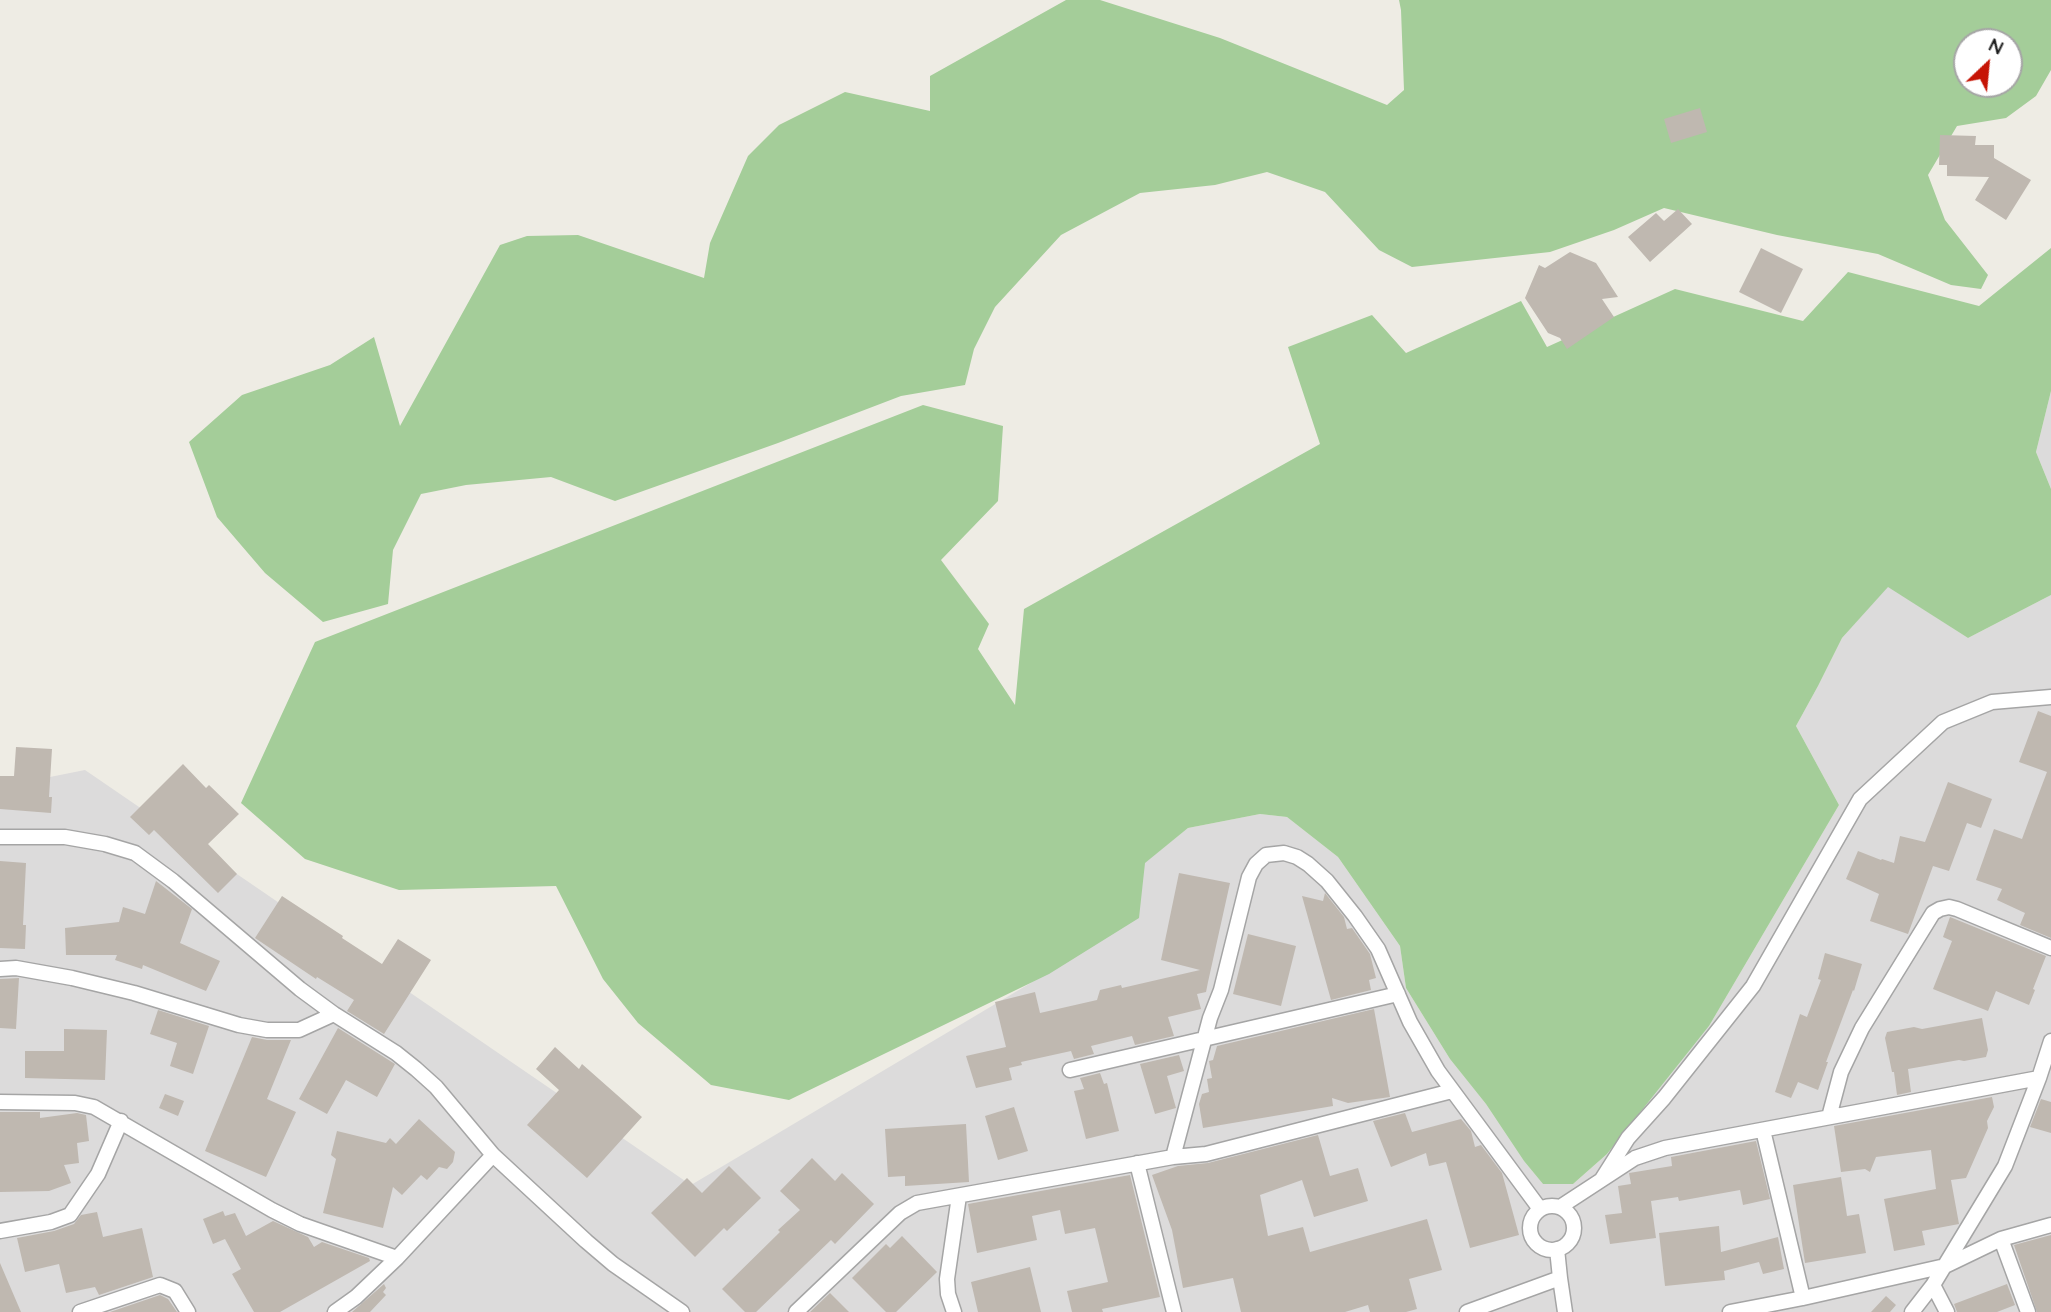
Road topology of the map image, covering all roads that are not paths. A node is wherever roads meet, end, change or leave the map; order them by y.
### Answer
1 (2051, 697) edge
2 (0, 836) edge
3 (2051, 948) edge
4 (0, 969) edge
5 (1398, 994) junction
6 (334, 1014) junction
7 (1205, 1040) junction
8 (2051, 1041) edge
9 (1070, 1070) dead end
10 (2039, 1078) junction
11 (1452, 1091) junction
12 (0, 1102) edge
13 (1829, 1117) junction
14 (121, 1121) junction
15 (1763, 1130) junction
16 (493, 1155) junction
17 (1173, 1157) junction
18 (1138, 1163) junction
19 (1602, 1179) junction
20 (959, 1195) junction
21 (1560, 1207) junction
22 (1540, 1209) junction
23 (2051, 1225) edge
24 (0, 1231) edge
25 (2000, 1239) junction
26 (1557, 1250) junction
27 (397, 1258) junction
28 (1945, 1266) junction
29 (1560, 1278) junction
30 (1933, 1285) junction
31 (1803, 1298) junction
32 (80, 1312) edge
33 (188, 1312) edge
34 (335, 1312) edge
35 (682, 1312) edge
36 (796, 1312) edge
37 (954, 1312) edge
38 (1174, 1312) edge
39 (1467, 1312) edge
40 (1565, 1312) edge
41 (1730, 1312) edge
42 (1912, 1312) edge
43 (1947, 1312) edge
44 (2028, 1312) edge

1 - 19 street
2 - 6 street
3 - 13 street
4 - 6 street
5 - 7 street
5 - 7 street
5 - 11 street
6 - 16 street
7 - 9 street
7 - 17 street
8 - 10 street
10 - 13 street
10 - 28 street
11 - 17 street
11 - 22 street
12 - 14 street
13 - 15 street
14 - 24 street
14 - 27 street
15 - 19 street
15 - 31 street
16 - 27 street
16 - 35 street
17 - 18 street
18 - 20 street
18 - 38 street
19 - 21 street
20 - 36 street
20 - 37 street
21 - 22 street
21 - 26 street
22 - 26 street
23 - 25 street
25 - 28 street
25 - 44 street
26 - 29 street
27 - 34 street
28 - 30 street
28 - 31 street
29 - 39 street
29 - 40 street
30 - 42 street
30 - 43 street
31 - 41 street
32 - 33 street

